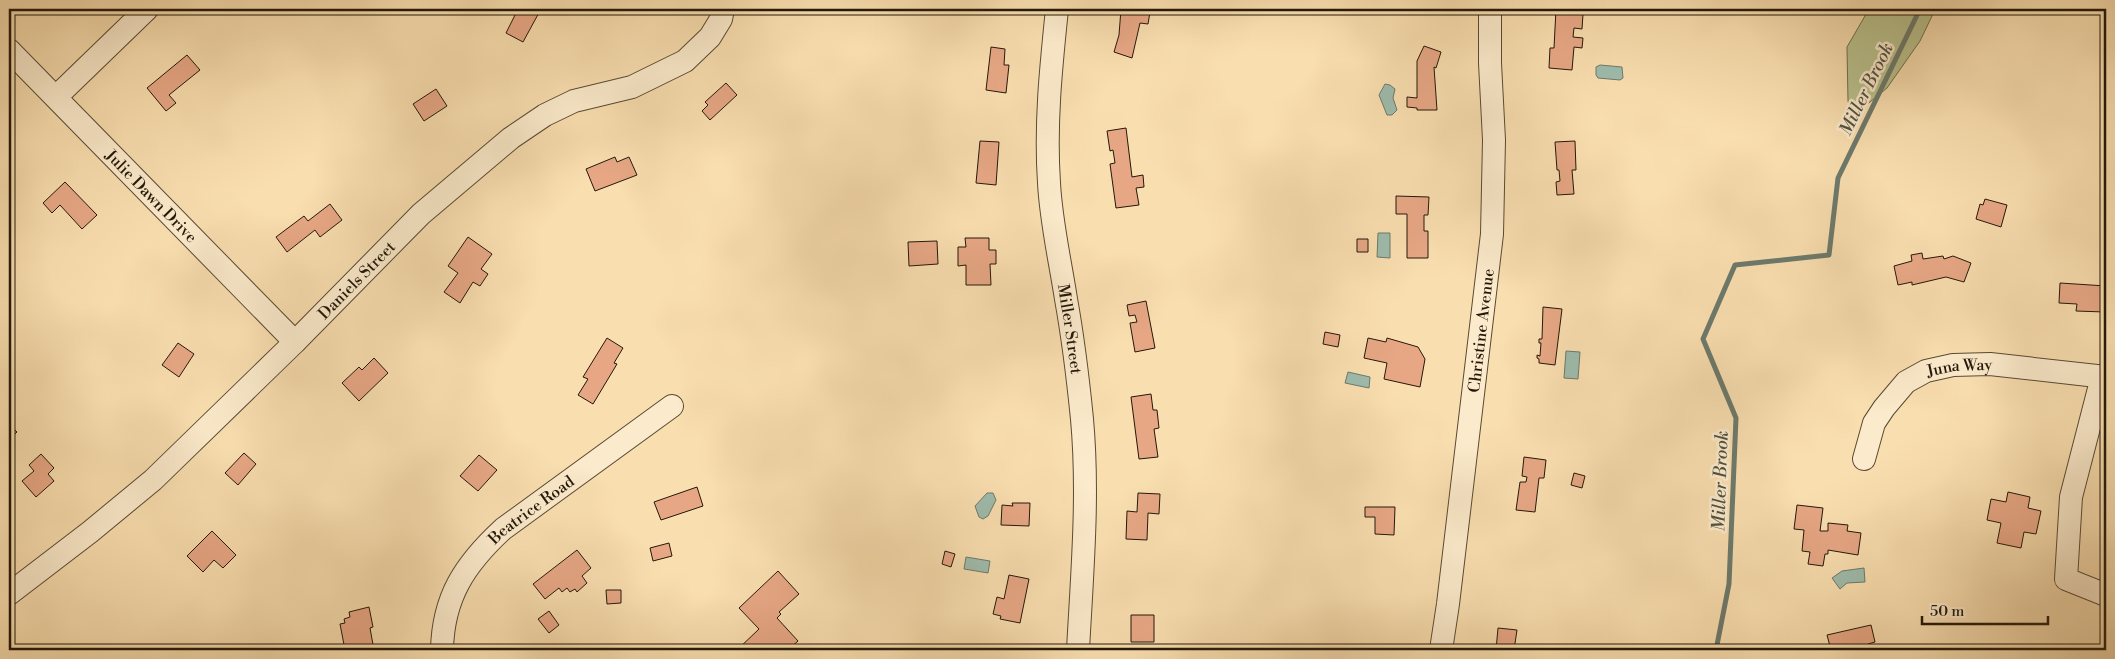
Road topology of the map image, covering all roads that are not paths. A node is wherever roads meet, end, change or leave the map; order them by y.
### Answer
1 (147, 9) edge
2 (723, 9) edge
3 (1057, 9) edge
4 (1490, 9) edge
5 (9, 50) edge
6 (56, 97) junction
7 (295, 342) junction
8 (2104, 377) edge
9 (672, 406) dead end
10 (1864, 459) dead end
11 (9, 594) edge
12 (2106, 595) edge
13 (442, 650) edge
14 (1078, 650) edge
15 (1441, 650) edge

1 - 6 street
2 - 7 street, Daniels Street
3 - 14 street, Miller Street
4 - 15 street, Christine Avenue
5 - 6 street, Julie Dawn Drive
6 - 7 street, Julie Dawn Drive
7 - 11 street, Daniels Street
8 - 10 street, Juna Way
8 - 12 street
9 - 13 street, Beatrice Road

